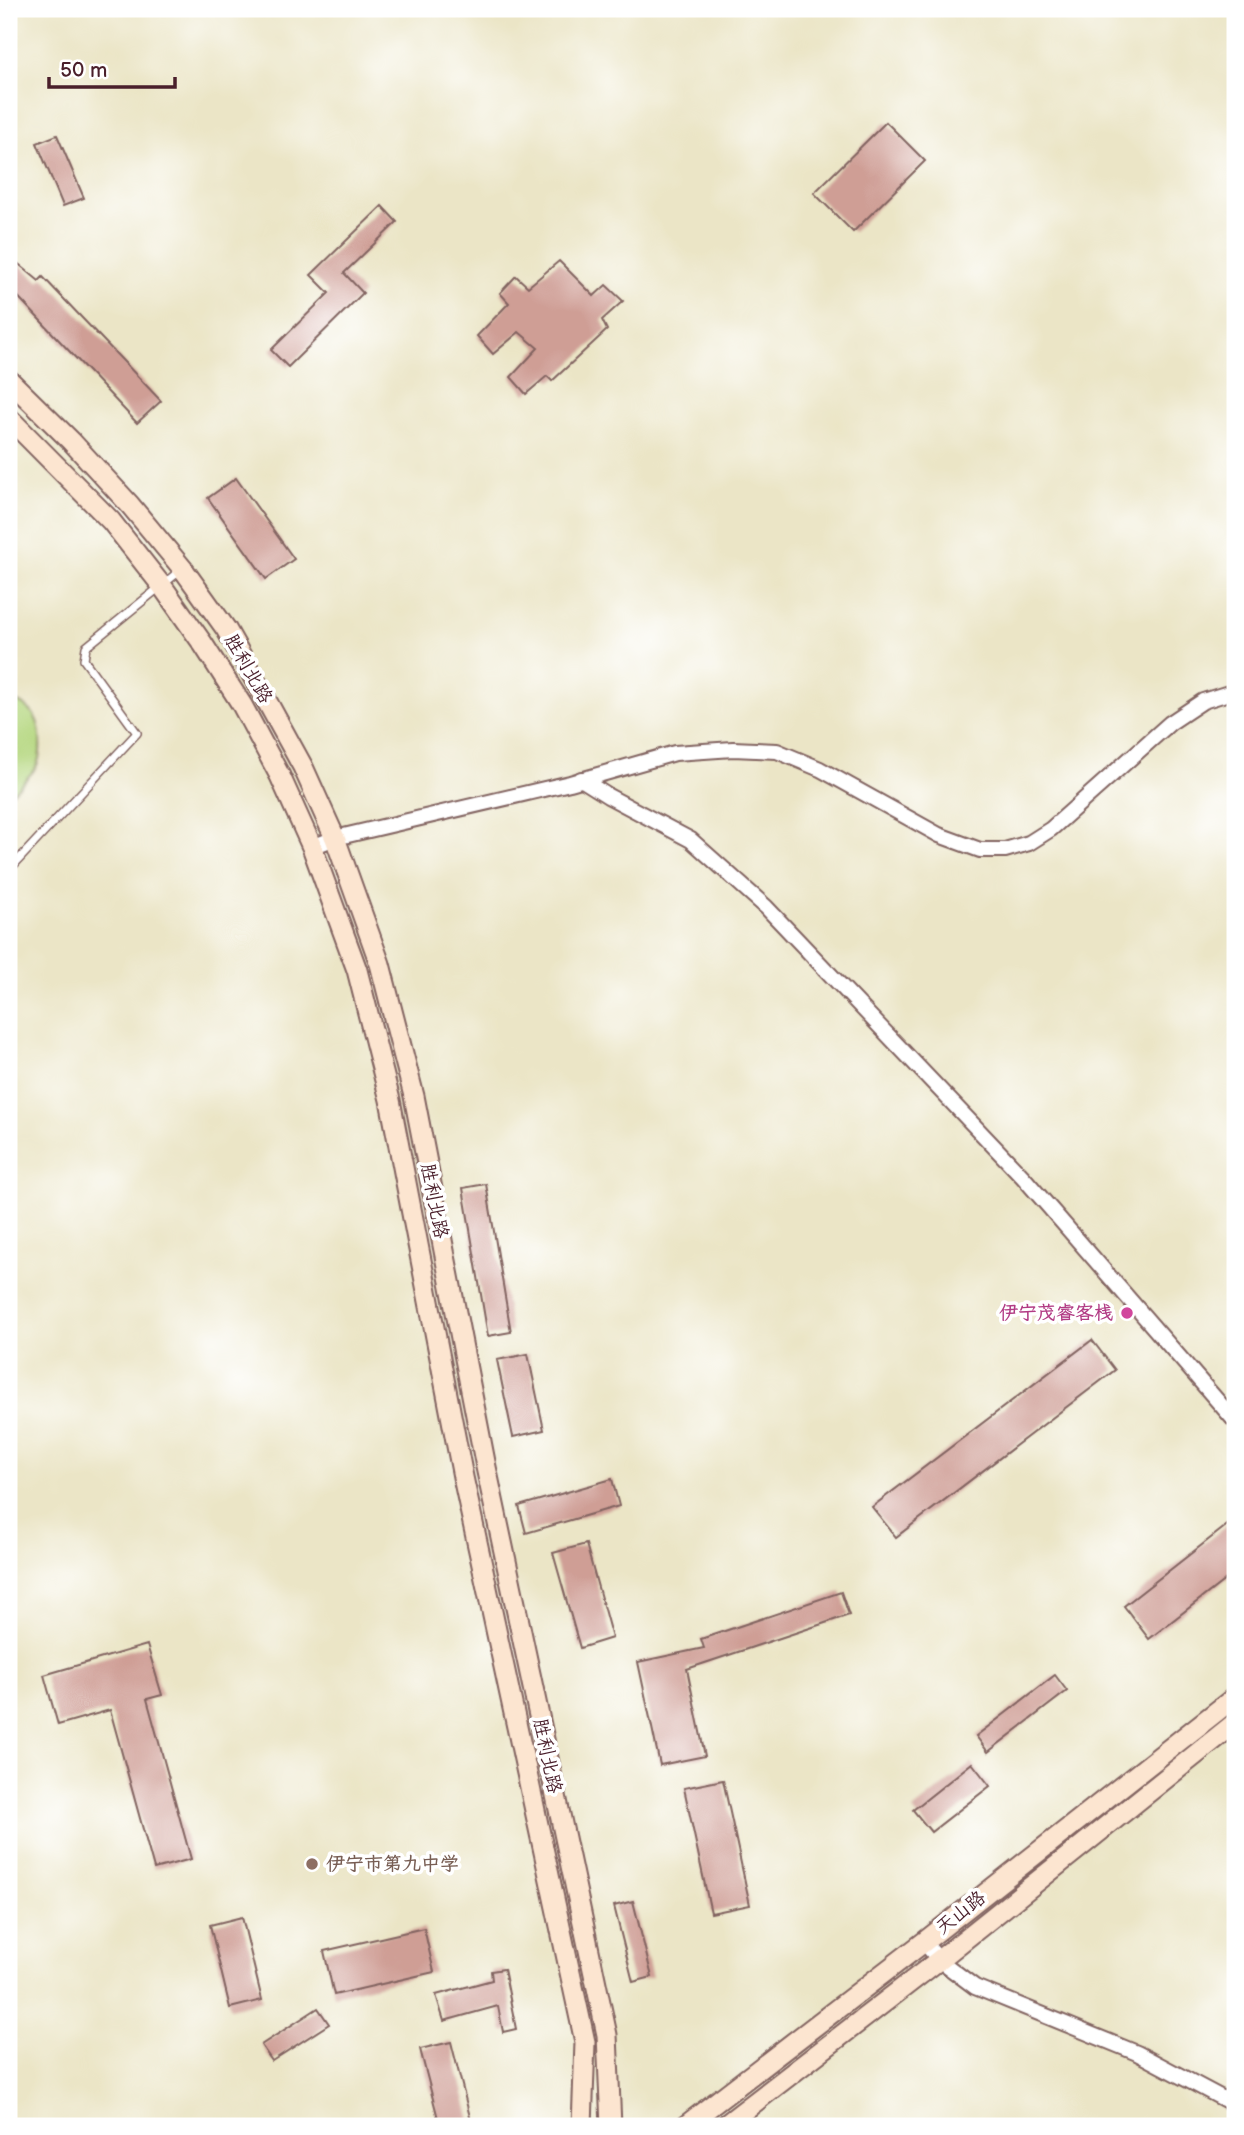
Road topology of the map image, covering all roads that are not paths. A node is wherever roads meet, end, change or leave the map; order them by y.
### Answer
1 (9, 380) edge
2 (9, 418) edge
3 (183, 569) junction
4 (162, 586) junction
5 (1235, 691) edge
6 (581, 779) junction
7 (335, 838) junction
8 (312, 847) junction
9 (9, 870) edge
10 (1235, 1420) edge
11 (1235, 1697) edge
12 (1235, 1723) edge
13 (925, 1942) junction
14 (939, 1960) junction
15 (1235, 2105) edge
16 (582, 2126) edge
17 (611, 2126) edge
18 (685, 2126) edge
19 (724, 2126) edge

1 - 3 main road, 胜利北路
2 - 4 main road, 胜利北路
3 - 4 lane
3 - 7 main road, 胜利北路
4 - 8 main road, 胜利北路
4 - 9 lane
5 - 6 street
6 - 7 street
6 - 10 street
7 - 8 street
7 - 17 main road, 胜利北路
8 - 16 main road, 胜利北路
11 - 13 main road, 天山路
12 - 14 main road, 天山路
13 - 14 street
13 - 18 main road, 天山路
14 - 15 street
14 - 19 main road, 天山路

